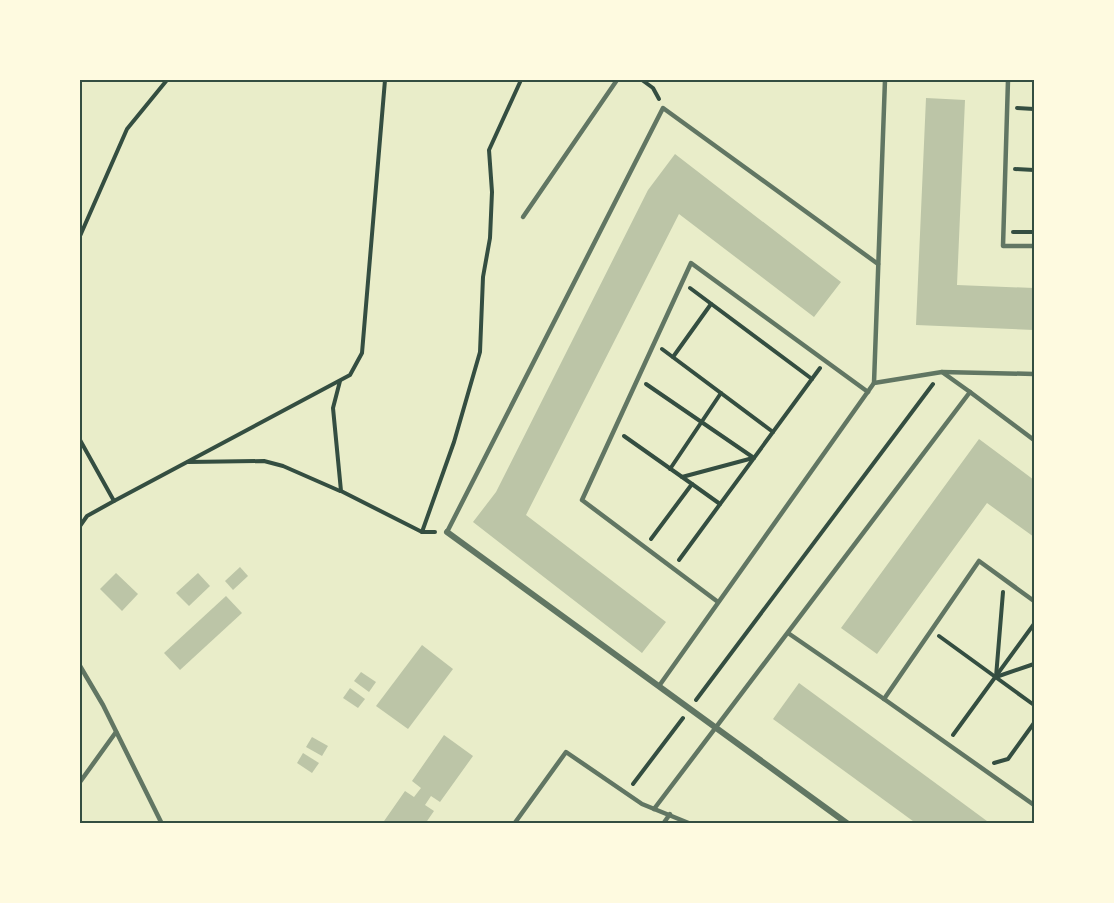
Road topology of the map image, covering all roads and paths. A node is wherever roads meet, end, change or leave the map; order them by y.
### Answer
1 (166, 80) edge
2 (385, 80) edge
3 (522, 80) edge
4 (616, 80) edge
5 (642, 80) edge
6 (885, 80) edge
7 (1008, 80) edge
8 (663, 108) junction
9 (1006, 169) junction
10 (1035, 170) edge
11 (523, 217) dead end
12 (1003, 231) junction
13 (1035, 232) edge
14 (80, 236) edge
15 (1035, 246) edge
16 (878, 264) junction
17 (682, 283) junction
18 (711, 304) junction
19 (654, 344) junction
20 (673, 357) junction
21 (826, 361) junction
22 (942, 372) junction
23 (1035, 374) edge
24 (638, 378) junction
25 (812, 379) junction
26 (340, 381) junction
27 (874, 383) junction
28 (868, 392) junction
29 (970, 392) junction
30 (721, 393) junction
31 (701, 422) junction
32 (614, 429) junction
33 (773, 432) junction
34 (80, 440) edge
35 (1035, 440) edge
36 (754, 458) junction
37 (188, 462) junction
38 (670, 469) junction
39 (681, 477) junction
40 (692, 484) junction
41 (341, 491) junction
42 (114, 501) junction
43 (720, 504) junction
44 (80, 526) edge
45 (422, 532) junction
46 (447, 532) junction
47 (645, 547) junction
48 (673, 568) junction
49 (1004, 579) junction
50 (1035, 601) edge
51 (718, 602) junction
52 (1035, 624) edge
53 (931, 630) junction
54 (788, 633) junction
55 (1035, 664) edge
56 (80, 666) edge
57 (996, 677) junction
58 (659, 686) junction
59 (884, 699) junction
60 (1035, 705) edge
61 (690, 709) junction
62 (1035, 723) edge
63 (715, 727) junction
64 (945, 730) dead end
65 (116, 732) junction
66 (953, 735) junction
67 (963, 742) dead end
68 (947, 743) junction
69 (991, 764) dead end
70 (80, 782) edge
71 (626, 794) junction
72 (1035, 805) edge
73 (654, 809) junction
74 (670, 814) junction
75 (162, 824) edge
76 (514, 824) edge
77 (663, 824) edge
78 (691, 824) edge
79 (848, 824) edge

1 - 14 path
2 - 26 path
3 - 45 path
4 - 11 lane
5 - 8 path
6 - 16 lane
7 - 9 lane
8 - 16 lane
8 - 46 lane
9 - 10 path
9 - 12 lane
12 - 13 path
12 - 15 lane
16 - 27 lane
17 - 18 path
17 - 19 lane
17 - 21 lane
18 - 20 path
18 - 25 path
19 - 20 path
19 - 24 lane
20 - 30 path
21 - 25 path
21 - 28 lane
22 - 23 lane
22 - 27 lane
22 - 29 lane
22 - 61 path
24 - 31 path
24 - 32 lane
25 - 33 path
26 - 37 path
26 - 41 path
27 - 28 lane
28 - 51 lane
29 - 35 lane
29 - 54 lane
30 - 31 path
30 - 33 path
31 - 36 path
31 - 38 path
32 - 38 path
32 - 47 lane
33 - 36 path
34 - 42 path
36 - 39 path
36 - 43 path
37 - 41 path
37 - 42 path
38 - 39 path
39 - 40 path
40 - 43 path
40 - 47 path
41 - 45 path
42 - 44 path
43 - 48 path
45 - 46 path
46 - 58 street
47 - 48 lane
48 - 51 lane
49 - 50 lane
49 - 53 lane
49 - 57 path
51 - 58 lane
52 - 57 path
53 - 57 path
53 - 59 lane
54 - 59 lane
54 - 63 lane
55 - 57 path
56 - 65 lane
57 - 60 path
57 - 66 path
58 - 61 street
59 - 68 lane
61 - 63 street
61 - 71 path
62 - 69 path
63 - 73 lane
63 - 79 street
64 - 66 path
65 - 70 lane
65 - 75 lane
66 - 67 path
66 - 68 path
68 - 72 lane
71 - 73 lane
71 - 76 lane
73 - 74 lane
74 - 77 lane
74 - 78 lane

